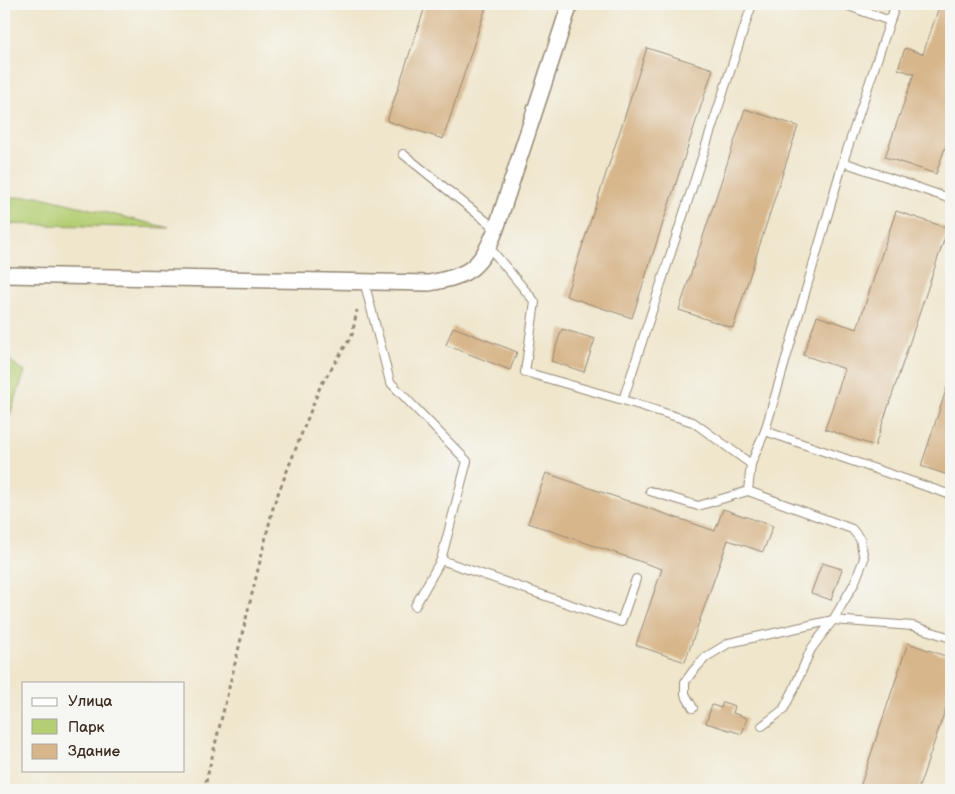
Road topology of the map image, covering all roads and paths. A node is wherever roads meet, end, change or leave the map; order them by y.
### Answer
1 (570, 4) edge
2 (752, 4) edge
3 (844, 4) edge
4 (896, 4) edge
5 (890, 21) junction
6 (403, 154) dead end
7 (843, 162) junction
8 (951, 199) edge
9 (496, 229) junction
10 (489, 246) junction
11 (4, 275) edge
12 (364, 282) junction
13 (358, 308) dead end
14 (623, 400) junction
15 (765, 431) junction
16 (751, 464) junction
17 (650, 491) dead end
18 (748, 491) junction
19 (951, 495) edge
20 (441, 560) junction
21 (636, 578) dead end
22 (415, 606) dead end
23 (834, 620) junction
24 (951, 638) edge
25 (693, 708) dead end
26 (762, 726) dead end
27 (204, 790) edge

1 - 9 street
2 - 14 lane
3 - 5 lane
4 - 5 lane
5 - 7 lane
6 - 9 lane
7 - 8 lane
7 - 15 lane
9 - 10 street
10 - 12 street
10 - 14 lane
11 - 12 street
12 - 20 lane
13 - 27 path
14 - 16 lane
15 - 16 lane
15 - 19 lane
16 - 18 lane
17 - 18 lane
18 - 23 lane
20 - 21 lane
20 - 22 lane
23 - 24 lane
23 - 25 lane
23 - 26 lane

